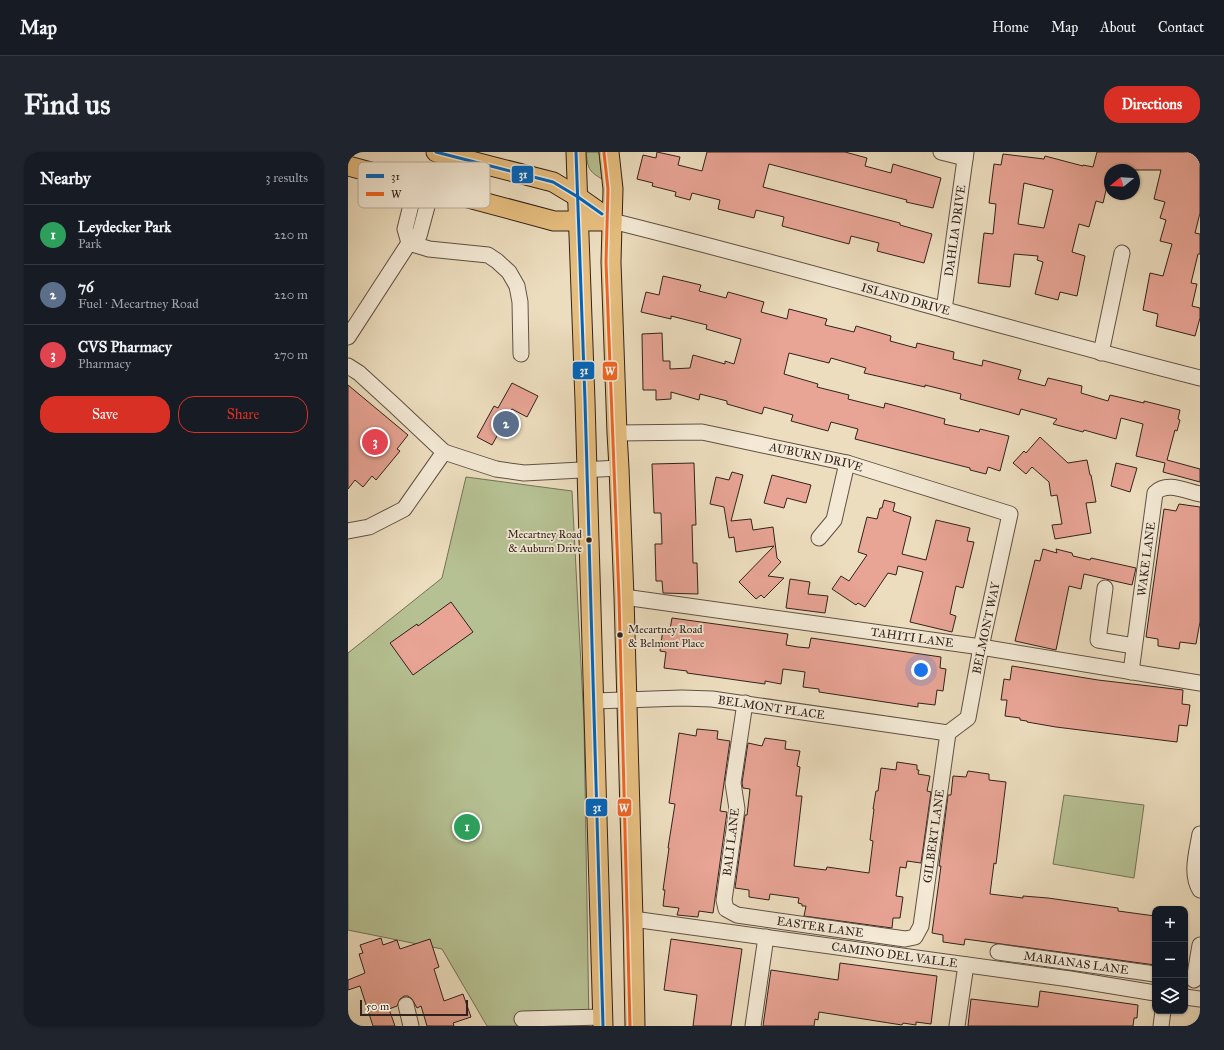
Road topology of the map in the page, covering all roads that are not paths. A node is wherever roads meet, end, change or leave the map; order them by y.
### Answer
1 (436, 152) edge
2 (576, 152) edge
3 (609, 152) edge
4 (941, 152) edge
5 (966, 155) edge
6 (475, 162) edge
7 (348, 166) edge
8 (490, 166) edge
9 (358, 169) edge
10 (578, 197) junction
11 (490, 204) edge
12 (427, 208) edge
13 (579, 221) junction
14 (612, 221) junction
15 (409, 243) junction
16 (1122, 253) dead end
17 (944, 310) junction
18 (348, 337) edge
19 (1101, 353) junction
20 (522, 354) dead end
21 (348, 366) edge
22 (1200, 378) edge
23 (616, 434) junction
24 (444, 452) junction
25 (847, 463) junction
26 (619, 468) junction
27 (587, 470) junction
28 (1200, 494) edge
29 (1010, 514) joint
30 (348, 531) edge
31 (819, 538) dead end
32 (1105, 588) dead end
33 (624, 597) junction
34 (1134, 646) junction
35 (981, 647) junction
36 (1131, 672) junction
37 (1200, 683) edge
38 (627, 700) junction
39 (594, 701) junction
40 (745, 704) junction
41 (948, 734) junction
42 (1200, 834) edge
43 (1200, 889) edge
44 (726, 909) joint
45 (633, 919) junction
46 (915, 936) joint
47 (766, 937) junction
48 (1200, 945) edge
49 (998, 952) dead end
50 (966, 965) junction
51 (1152, 974) edge
52 (1193, 980) edge
53 (1152, 993) edge
54 (1188, 997) edge
55 (1200, 999) edge
56 (406, 1005) dead end
57 (1163, 1014) edge
58 (522, 1019) dead end
59 (603, 1022) edge
60 (411, 1026) edge
61 (635, 1026) edge
62 (753, 1026) edge
63 (958, 1026) edge
64 (1161, 1026) edge

1 - 6 main road, ISLAND DRIVE
2 - 10 main road
3 - 14 main road
4 - 5 street
5 - 17 street, DAHLIA DRIVE
7 - 9 main road, ISLAND DRIVE
8 - 10 main road, ISLAND DRIVE
10 - 13 main road
10 - 14 main road, ISLAND DRIVE
11 - 13 main road, ISLAND DRIVE
12 - 15 street
13 - 14 main road, ISLAND DRIVE
13 - 27 main road
14 - 17 street, ISLAND DRIVE
14 - 23 main road
15 - 18 street
15 - 20 street
16 - 19 street
17 - 19 street, ISLAND DRIVE
19 - 22 street, ISLAND DRIVE
21 - 24 street
23 - 25 street, AUBURN DRIVE
23 - 26 main road
24 - 27 street
24 - 30 street
25 - 29 street, AUBURN DRIVE
25 - 31 street
26 - 27 street
26 - 33 main road
27 - 39 main road
28 - 34 street, WAKE LANE
29 - 35 street, BELMONT WAY
32 - 34 street
33 - 35 street, TAHITI LANE
33 - 38 main road
34 - 36 street, WAKE LANE
35 - 36 street, TAHITI LANE
35 - 41 street, BELMONT WAY
36 - 37 street, TAHITI LANE
38 - 39 street, BELMONT PLACE
38 - 40 street, BELMONT PLACE
38 - 45 main road
39 - 59 main road
40 - 41 street, BELMONT PLACE
40 - 44 street, BALI LANE
41 - 46 street, GILBERT LANE
42 - 43 street
44 - 46 street, EASTER LANE
45 - 47 street, CAMINO DEL VALLE
45 - 61 main road
47 - 50 street, CAMINO DEL VALLE
47 - 62 street
48 - 52 street
49 - 51 street, MARIANAS LANE
50 - 53 street, CAMINO DEL VALLE
50 - 63 street
54 - 55 street
56 - 60 street
57 - 64 street
58 - 59 street

